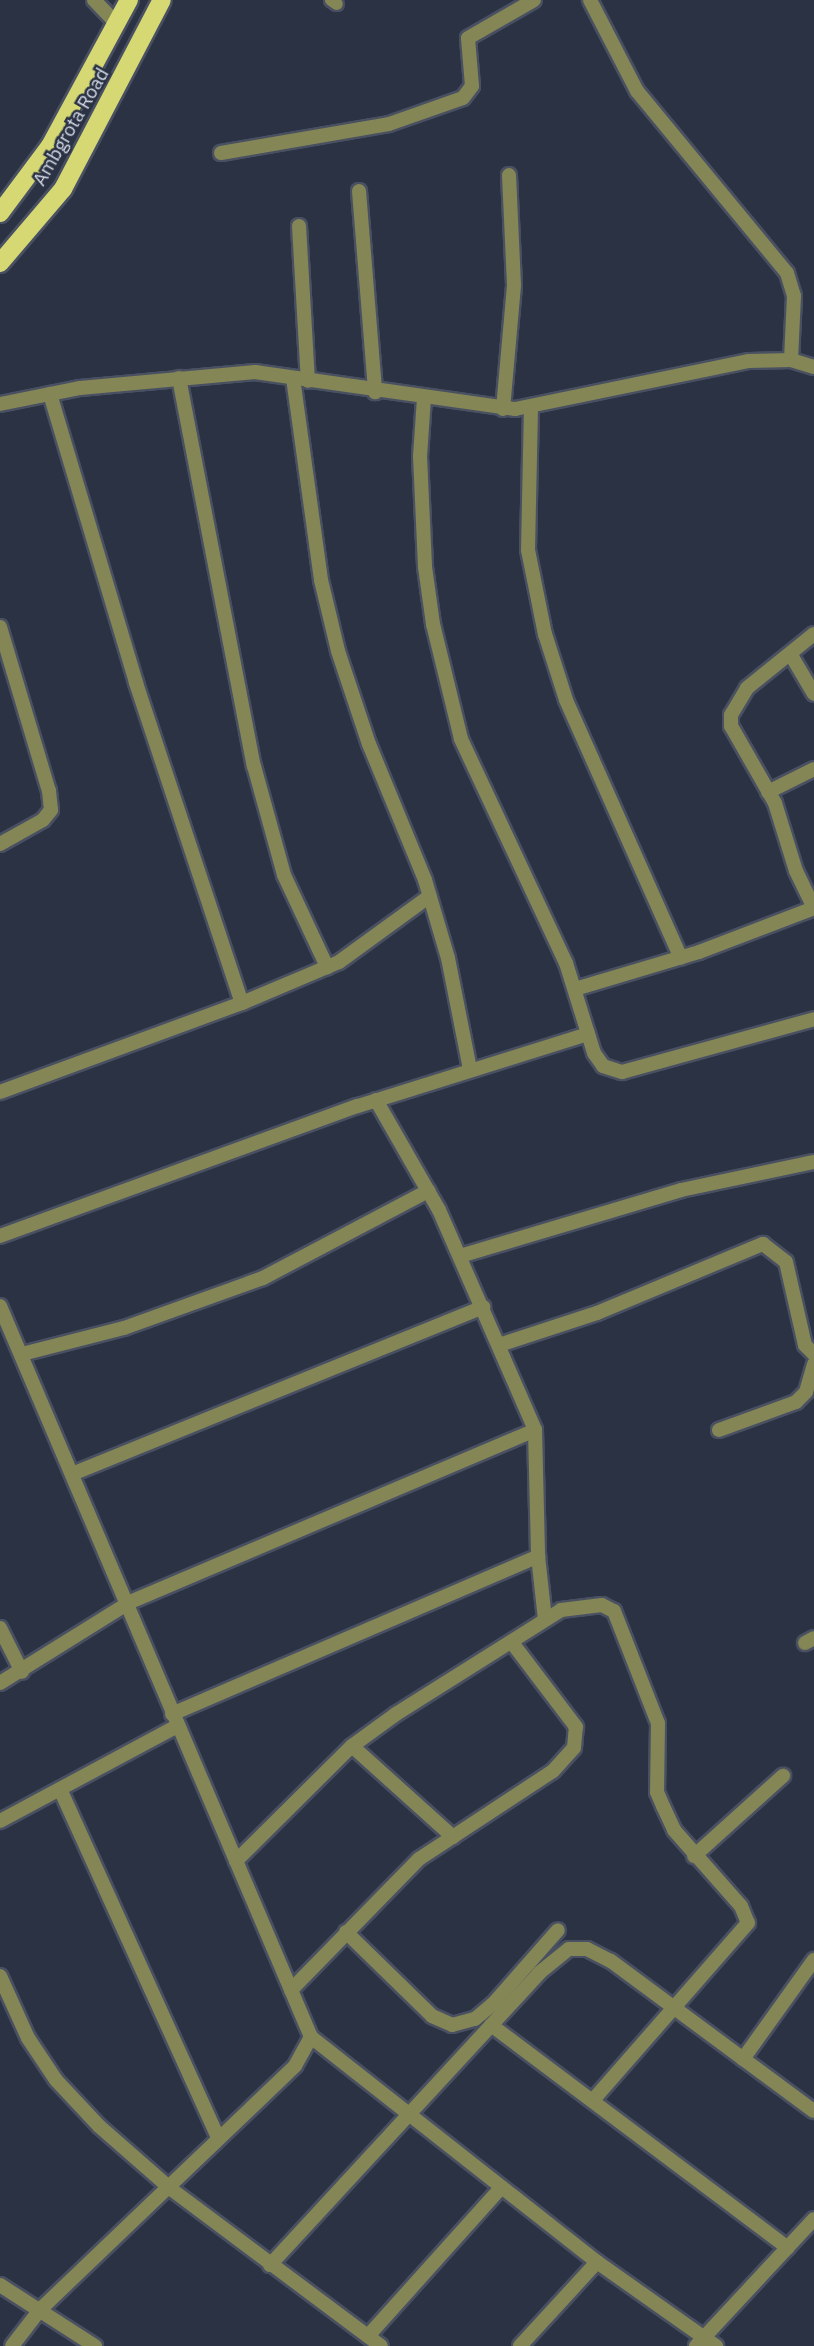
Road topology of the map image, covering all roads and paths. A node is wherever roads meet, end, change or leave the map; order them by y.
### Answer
1 (94, 0) edge
2 (129, 0) edge
3 (162, 0) edge
4 (534, 0) edge
5 (590, 0) edge
6 (116, 23) junction
7 (221, 153) dead end
8 (509, 175) dead end
9 (359, 191) dead end
10 (0, 213) edge
11 (299, 226) dead end
12 (0, 263) edge
13 (791, 360) junction
14 (814, 367) edge
15 (179, 377) junction
16 (301, 379) junction
17 (375, 392) junction
18 (50, 394) junction
19 (424, 398) junction
20 (0, 404) edge
21 (531, 407) junction
22 (503, 409) junction
23 (0, 627) edge
24 (814, 634) edge
25 (791, 655) junction
26 (814, 694) edge
27 (814, 769) edge
28 (768, 792) junction
29 (0, 844) edge
30 (430, 896) junction
31 (814, 908) edge
32 (681, 958) junction
33 (327, 967) junction
34 (575, 989) junction
35 (242, 1003) junction
36 (814, 1019) edge
37 (589, 1034) junction
38 (470, 1069) junction
39 (0, 1092) edge
40 (376, 1100) junction
41 (814, 1162) edge
42 (428, 1191) junction
43 (0, 1236) edge
44 (460, 1256) junction
45 (483, 1307) junction
46 (1, 1312) edge
47 (499, 1345) junction
48 (814, 1353) edge
49 (22, 1354) junction
50 (814, 1364) edge
51 (535, 1430) junction
52 (719, 1430) dead end
53 (72, 1474) junction
54 (538, 1556) junction
55 (130, 1602) junction
56 (545, 1619) junction
57 (0, 1628) edge
58 (513, 1644) junction
59 (22, 1672) junction
60 (0, 1683) edge
61 (175, 1720) junction
62 (352, 1746) junction
63 (783, 1776) dead end
64 (60, 1790) junction
65 (0, 1821) edge
66 (453, 1837) junction
67 (694, 1856) junction
68 (236, 1861) junction
69 (558, 1930) dead end
70 (346, 1931) junction
71 (814, 1959) edge
72 (0, 1976) edge
73 (291, 1990) junction
74 (673, 2007) junction
75 (491, 2025) junction
76 (311, 2037) junction
77 (743, 2059) junction
78 (594, 2099) junction
79 (814, 2111) edge
80 (410, 2117) junction
81 (218, 2138) junction
82 (501, 2188) junction
83 (171, 2189) junction
84 (814, 2219) edge
85 (788, 2248) junction
86 (597, 2262) junction
87 (270, 2265) junction
88 (0, 2285) edge
89 (40, 2311) junction
90 (368, 2336) junction
91 (705, 2343) edge
92 (12, 2346) edge
93 (95, 2346) edge
94 (381, 2346) edge
95 (520, 2346) edge

1 - 6 street
2 - 6 main road
3 - 12 main road, Ambgrota Road
4 - 7 street
5 - 13 street
6 - 10 main road
8 - 22 street
9 - 17 street
11 - 16 street
13 - 14 street
13 - 21 street
15 - 16 street
15 - 18 street
15 - 33 street
16 - 17 street
16 - 30 street
17 - 19 street
18 - 20 street
18 - 35 street
19 - 22 street
19 - 34 street
21 - 22 street
21 - 32 street
23 - 29 street
24 - 25 street
25 - 26 street
25 - 28 street
27 - 28 street
28 - 31 street
30 - 33 street
30 - 38 street
31 - 32 street
32 - 34 street
33 - 35 street
34 - 37 street
35 - 39 street
36 - 37 street
37 - 38 street
38 - 40 street
40 - 42 street
40 - 43 street
41 - 44 street
42 - 44 street
42 - 49 street
44 - 45 street
45 - 47 street
45 - 53 street
46 - 49 street
47 - 48 street
47 - 51 street
49 - 53 street
50 - 52 street
51 - 54 street
51 - 55 street
53 - 55 street
54 - 56 street
54 - 61 street
55 - 59 street
55 - 61 street
56 - 58 street
56 - 67 street
57 - 59 street
58 - 62 street
58 - 66 street
59 - 60 street
61 - 64 street
61 - 68 street
62 - 66 street
62 - 68 street
63 - 67 street
64 - 65 street
64 - 81 street
66 - 70 street
67 - 74 street
68 - 73 street
69 - 70 street
70 - 73 street
71 - 77 street
72 - 83 street
73 - 76 street
74 - 75 street
74 - 77 street
74 - 78 street
75 - 78 street
75 - 80 street
76 - 80 street
76 - 81 street
77 - 79 street
78 - 85 street
80 - 82 street
80 - 87 street
81 - 83 street
82 - 86 street
82 - 90 street
83 - 87 street
83 - 89 street
84 - 85 street
85 - 91 street
86 - 91 street
86 - 95 street
87 - 90 street
88 - 89 street
89 - 92 street
89 - 93 street
90 - 94 street

